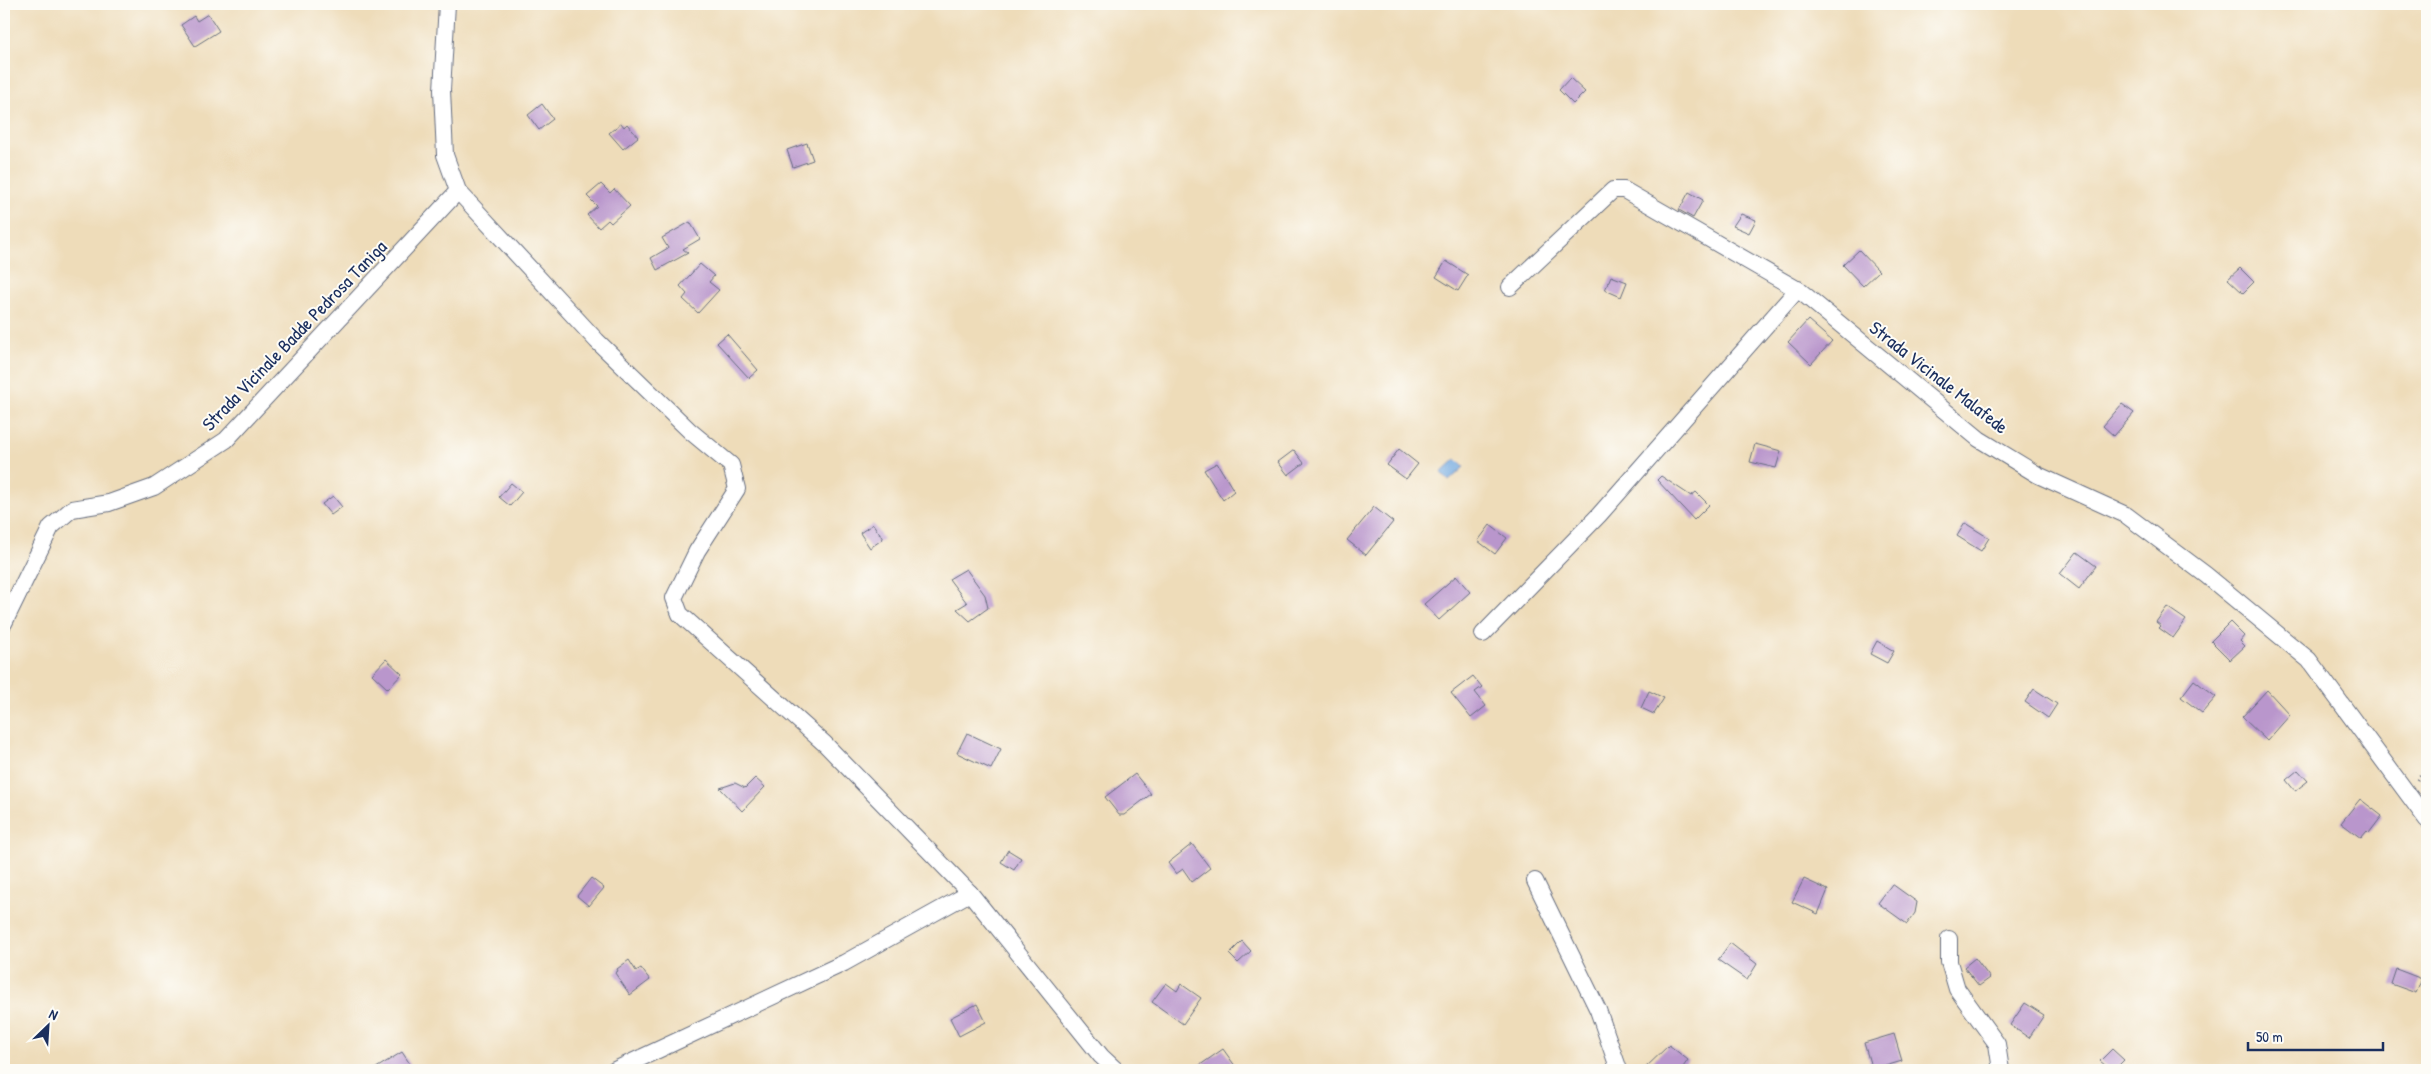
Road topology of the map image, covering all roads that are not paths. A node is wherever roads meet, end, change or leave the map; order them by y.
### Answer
1 (447, 4) edge
2 (458, 191) junction
3 (1510, 287) dead end
4 (1798, 289) junction
5 (4, 624) edge
6 (1483, 634) dead end
7 (2427, 820) edge
8 (1535, 881) dead end
9 (970, 894) junction
10 (1949, 939) dead end
11 (615, 1070) edge
12 (1116, 1070) edge
13 (1619, 1070) edge
14 (2002, 1070) edge

1 - 2 street
2 - 5 street, Strada Vicinale Badde Pedrosa Taniga
2 - 9 street
3 - 4 street, Strada Vicinale Malafede
4 - 6 street
4 - 7 street, Strada Vicinale Malafede
8 - 13 street
9 - 11 street
9 - 12 street
10 - 14 street

